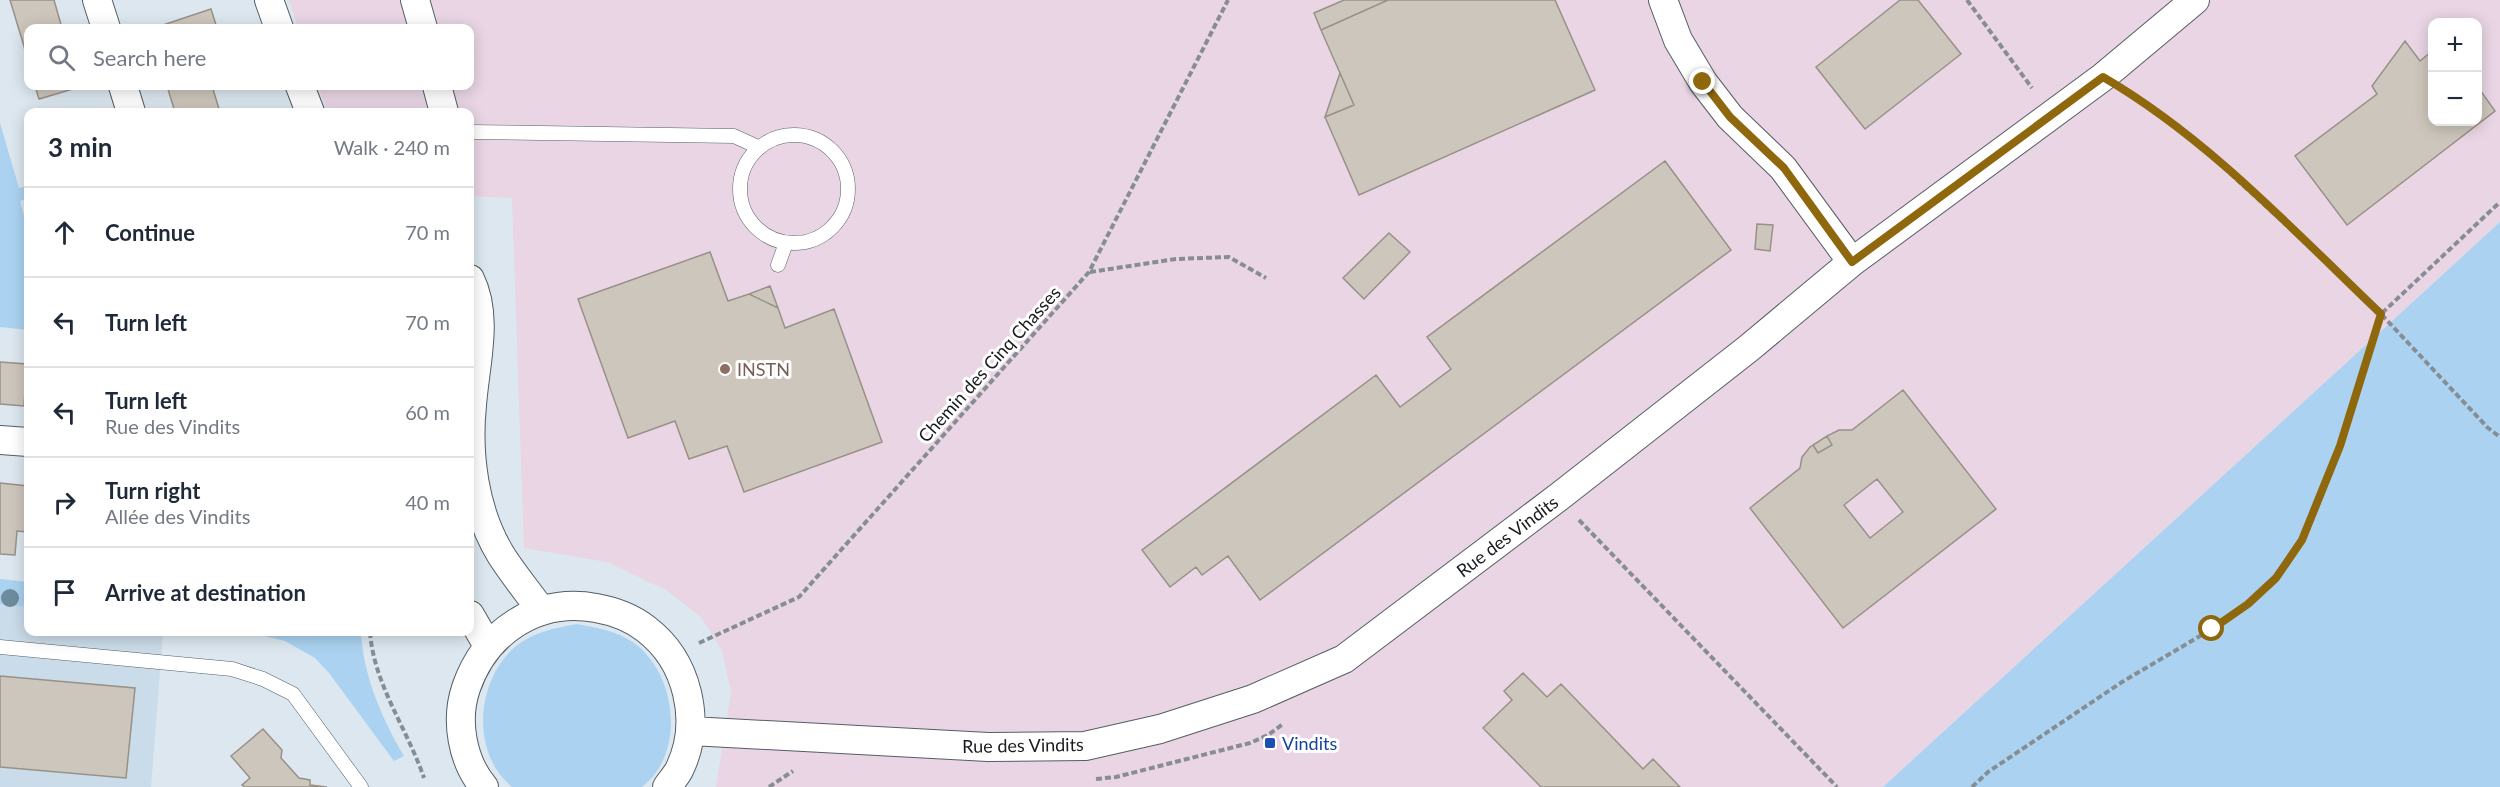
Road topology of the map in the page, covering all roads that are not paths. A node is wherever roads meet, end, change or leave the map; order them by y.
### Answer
1 (97, 0) edge
2 (270, 0) edge
3 (415, 0) edge
4 (1663, 0) edge
5 (2195, 0) edge
6 (105, 24) edge
7 (278, 24) edge
8 (422, 24) edge
9 (124, 90) edge
10 (302, 90) edge
11 (438, 90) edge
12 (129, 108) edge
13 (308, 108) edge
14 (443, 108) edge
15 (474, 132) edge
16 (758, 147) junction
17 (786, 243) junction
18 (1852, 262) junction
19 (778, 265) dead end
20 (474, 288) edge
21 (474, 378) edge
22 (0, 440) edge
23 (24, 442) edge
24 (474, 470) edge
25 (541, 610) junction
26 (474, 622) edge
27 (488, 646) junction
28 (0, 647) edge
29 (691, 730) junction
30 (477, 785) edge
31 (361, 787) edge
32 (667, 787) edge

1 - 6 street
2 - 7 street
3 - 8 street
4 - 18 street
5 - 18 street, Rue des Vindits
9 - 12 street
10 - 13 street
11 - 14 street
15 - 16 lane
16 - 17 lane
16 - 17 lane
17 - 19 lane
18 - 29 street, Rue des Vindits
20 - 21 street
22 - 23 street
24 - 25 street
25 - 27 street
25 - 29 street
26 - 27 street
27 - 30 street
28 - 31 lane
29 - 32 street

